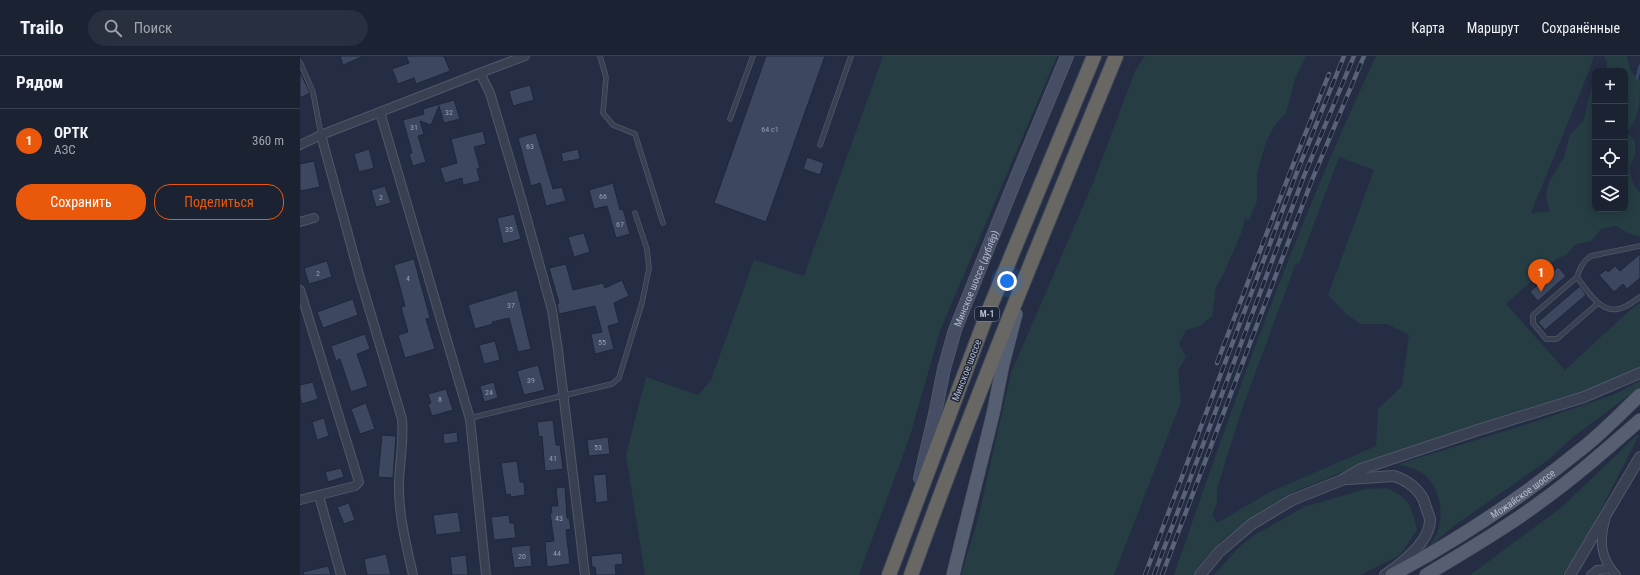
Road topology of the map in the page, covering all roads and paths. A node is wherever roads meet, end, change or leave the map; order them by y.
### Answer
1 (525, 56) edge
2 (600, 56) edge
3 (753, 56) edge
4 (851, 56) edge
5 (1067, 56) edge
6 (1094, 56) edge
7 (1116, 56) edge
8 (300, 62) edge
9 (480, 73) junction
10 (380, 112) junction
11 (730, 119) dead end
12 (321, 135) junction
13 (820, 144) dead end
14 (300, 145) edge
15 (635, 214) dead end
16 (314, 218) dead end
17 (300, 222) edge
18 (662, 223) dead end
19 (1640, 246) edge
20 (1032, 260) junction
21 (1577, 277) junction
22 (300, 290) edge
23 (1640, 297) edge
24 (1598, 303) junction
25 (1640, 373) edge
26 (564, 395) junction
27 (1640, 396) edge
28 (470, 418) junction
29 (1640, 420) edge
30 (1640, 456) edge
31 (1342, 480) junction
32 (319, 496) junction
33 (300, 500) edge
34 (913, 509) junction
35 (1608, 511) junction
36 (1614, 572) edge
37 (341, 575) edge
38 (413, 575) edge
39 (486, 575) edge
40 (585, 575) edge
41 (889, 575) edge
42 (911, 575) edge
43 (953, 575) edge
44 (1200, 575) edge
45 (1385, 575) edge
46 (1392, 575) edge
47 (1426, 575) edge
48 (1570, 575) edge
49 (1591, 575) edge

1 - 9 street
2 - 18 lane
3 - 11 lane
4 - 13 lane
5 - 34 main road, Минское шоссе (дублёр)
6 - 34 highway, Минское шоссе / М-1
7 - 20 highway, М-1
8 - 12 lane
9 - 10 street
9 - 26 street
10 - 12 street
10 - 28 street
12 - 14 street
12 - 38 street
15 - 26 lane
16 - 17 street
19 - 21 lane
20 - 42 highway, М-1
20 - 43 main road
21 - 24 lane
21 - 24 lane
22 - 32 street
23 - 24 lane
25 - 31 street
26 - 28 lane
26 - 40 street
27 - 46 main road, Можайское шоссе
28 - 39 street
29 - 47 main road, Можайское шоссе
30 - 35 street
31 - 44 street
31 - 45 street
32 - 33 street
32 - 37 street
34 - 41 highway, Минское шоссе / М-1
35 - 36 street
35 - 48 street
36 - 49 street

